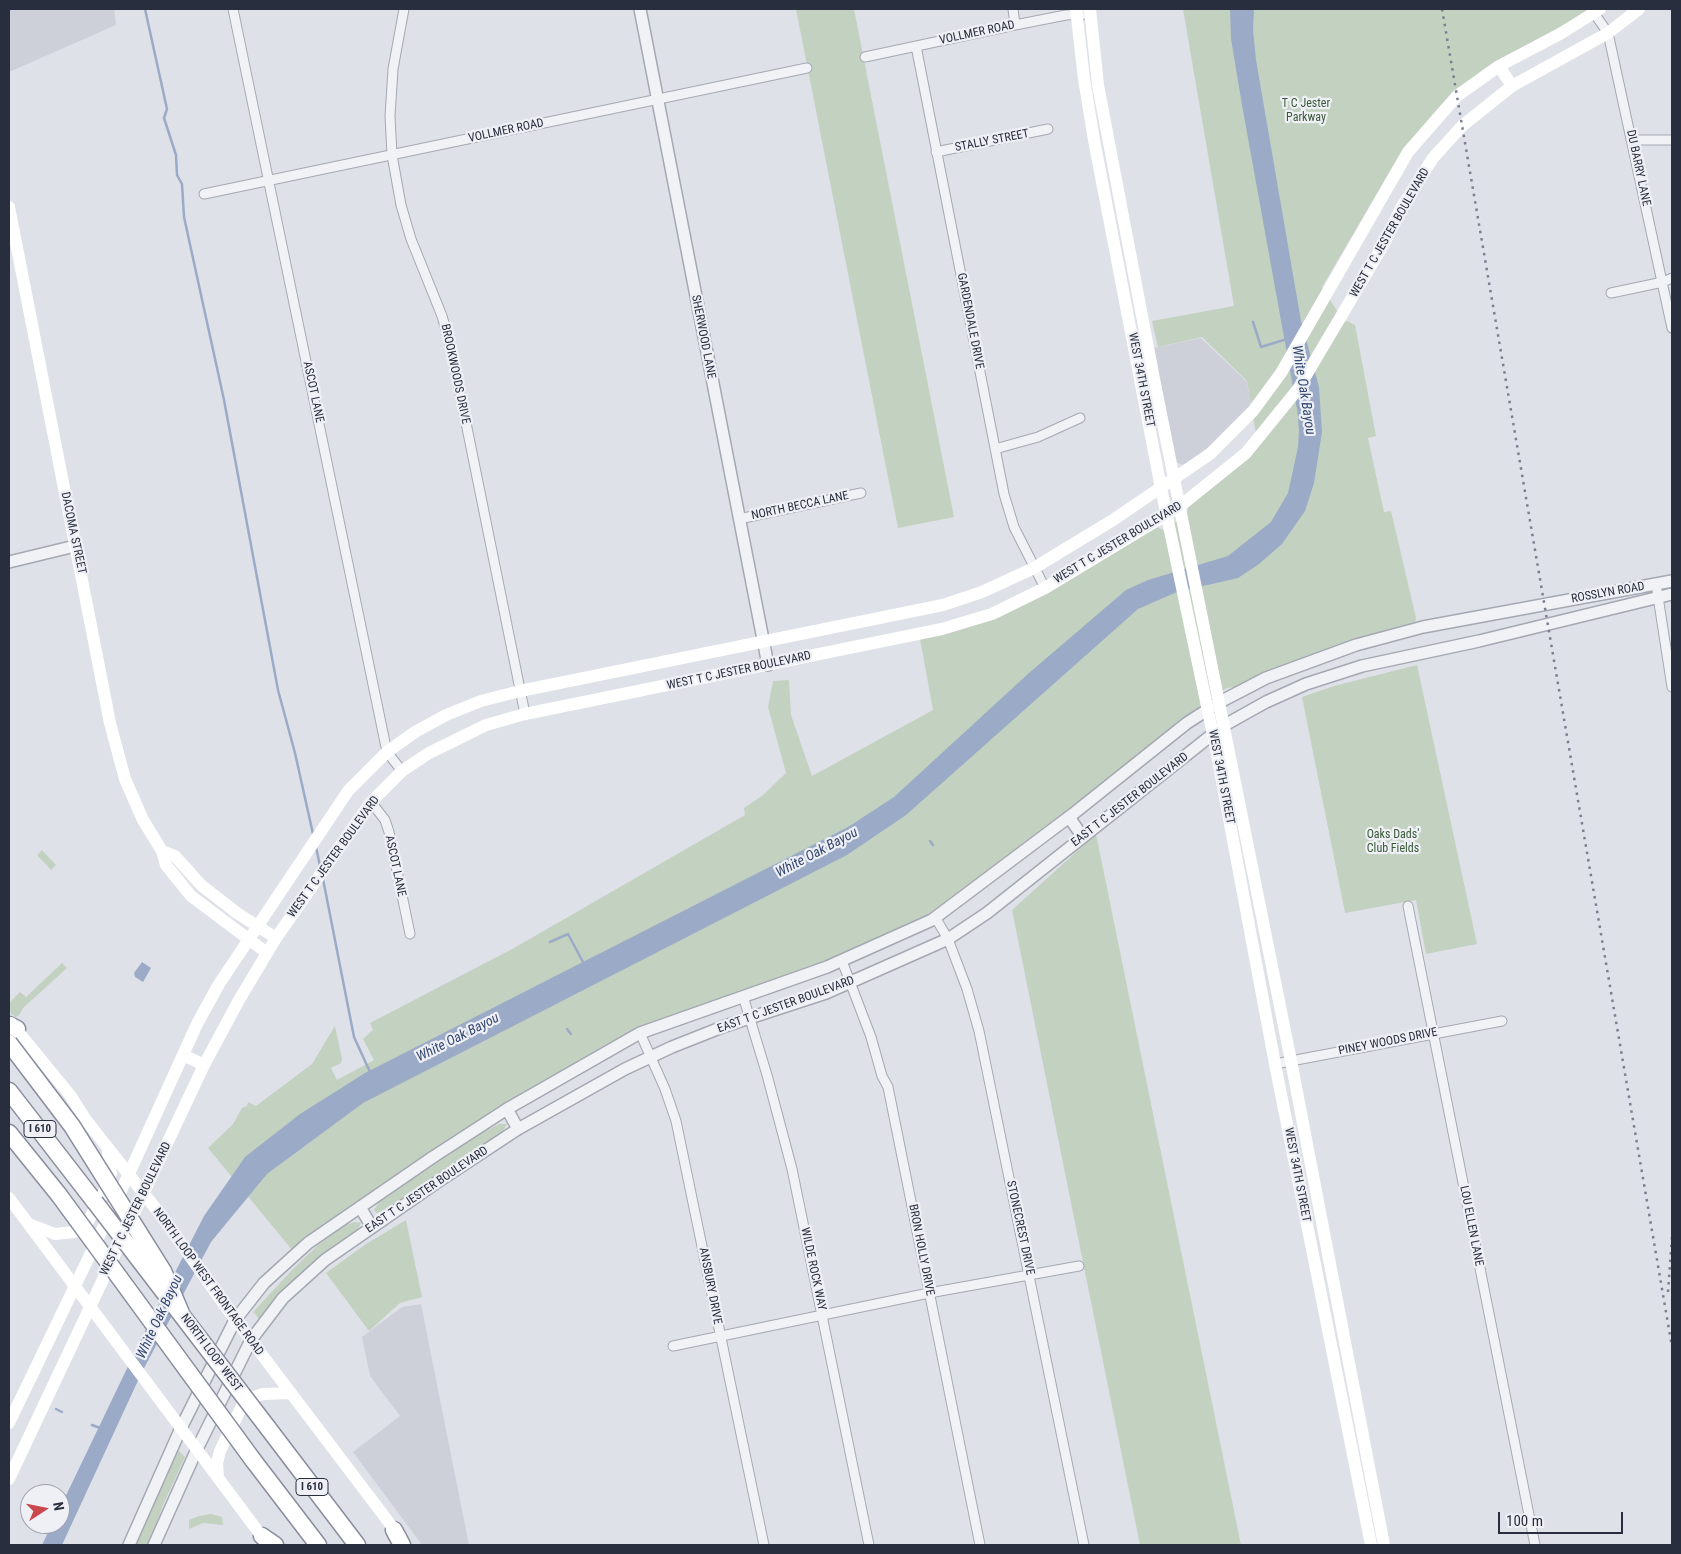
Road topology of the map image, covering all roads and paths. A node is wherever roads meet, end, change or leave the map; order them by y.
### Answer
1 (233, 9) edge
2 (404, 9) edge
3 (640, 9) edge
4 (1013, 9) edge
5 (1639, 9) edge
6 (1090, 11) edge
7 (1597, 11) edge
8 (1076, 12) edge
9 (1016, 25) junction
10 (1608, 33) junction
11 (916, 46) junction
12 (865, 57) dead end
13 (1498, 66) junction
14 (807, 68) dead end
15 (1512, 86) junction
16 (658, 100) junction
17 (1048, 129) dead end
18 (1632, 140) junction
19 (1672, 140) edge
20 (936, 152) junction
21 (392, 155) junction
22 (269, 180) junction
23 (204, 194) dead end
24 (1382, 195) junction
25 (9, 207) edge
26 (1401, 208) junction
27 (1672, 278) edge
28 (1663, 282) junction
29 (1611, 293) dead end
30 (1672, 328) edge
31 (1253, 410) junction
32 (1080, 418) dead end
33 (1269, 424) junction
34 (995, 449) junction
35 (1174, 480) junction
36 (1161, 488) junction
37 (861, 493) dead end
38 (1179, 507) junction
39 (1167, 515) junction
40 (739, 518) junction
41 (1179, 540) junction
42 (75, 546) junction
43 (9, 562) edge
44 (1034, 568) junction
45 (1672, 581) edge
46 (1656, 584) junction
47 (1045, 588) junction
48 (1672, 594) edge
49 (1659, 597) junction
50 (1193, 612) junction
51 (1500, 613) junction
52 (1548, 624) joint
53 (1504, 634) junction
54 (764, 641) junction
55 (1356, 645) junction
56 (768, 665) junction
57 (1362, 666) junction
58 (1672, 687) edge
59 (520, 691) junction
60 (1218, 703) junction
61 (1207, 710) junction
62 (525, 714) junction
63 (1224, 726) junction
64 (1213, 736) junction
65 (387, 752) junction
66 (402, 771) junction
67 (371, 802) junction
68 (1069, 817) junction
69 (1082, 836) junction
70 (162, 850) junction
71 (1252, 869) junction
72 (1239, 872) junction
73 (1408, 906) dead end
74 (935, 917) junction
75 (257, 926) junction
76 (410, 934) dead end
77 (276, 938) junction
78 (948, 939) junction
79 (248, 940) junction
80 (267, 953) junction
81 (842, 961) junction
82 (851, 983) junction
83 (743, 996) junction
84 (750, 1018) junction
85 (1502, 1021) dead end
86 (11, 1029) edge
87 (640, 1033) junction
88 (1433, 1033) junction
89 (183, 1055) junction
90 (651, 1057) junction
91 (1291, 1061) junction
92 (1275, 1064) junction
93 (204, 1065) junction
94 (9, 1090) edge
95 (507, 1109) junction
96 (518, 1130) junction
97 (9, 1133) edge
98 (106, 1148) junction
99 (1311, 1169) junction
100 (1296, 1172) junction
101 (128, 1176) junction
102 (144, 1196) junction
103 (9, 1198) edge
104 (360, 1207) junction
105 (29, 1224) junction
106 (372, 1227) junction
107 (1079, 1266) dead end
108 (1331, 1272) junction
109 (1030, 1275) junction
110 (1317, 1276) junction
111 (75, 1284) junction
112 (929, 1294) junction
113 (90, 1304) junction
114 (181, 1313) junction
115 (232, 1315) junction
116 (822, 1316) junction
117 (720, 1337) junction
118 (251, 1340) junction
119 (673, 1346) dead end
120 (291, 1393) junction
121 (9, 1423) edge
122 (181, 1428) junction
123 (197, 1449) junction
124 (9, 1479) edge
125 (219, 1481) junction
126 (394, 1530) junction
127 (269, 1542) edge
128 (129, 1545) edge
129 (154, 1545) edge
130 (318, 1545) edge
131 (357, 1545) edge
132 (402, 1545) edge
133 (406, 1545) edge
134 (764, 1545) edge
135 (869, 1545) edge
136 (980, 1545) edge
137 (1084, 1545) edge
138 (1371, 1545) edge
139 (1384, 1545) edge
140 (1535, 1545) edge

1 - 22 street, ASCOT LANE
2 - 21 street, BROOKWOODS DRIVE
3 - 16 street, SHERWOOD LANE
4 - 9 street
5 - 10 main road, WEST T C JESTER BOULEVARD
6 - 8 street, VOLLMER ROAD
6 - 35 main road, WEST 34TH STREET
7 - 10 street, DU BARRY LANE
7 - 13 main road, WEST T C JESTER BOULEVARD
8 - 9 street, VOLLMER ROAD
8 - 36 main road, WEST 34TH STREET
9 - 11 street, VOLLMER ROAD
10 - 15 main road, WEST T C JESTER BOULEVARD
10 - 18 street, DU BARRY LANE
11 - 12 street, VOLLMER ROAD
11 - 20 street, GARDENDALE DRIVE
13 - 15 main road
13 - 24 main road, WEST T C JESTER BOULEVARD
14 - 16 street, VOLLMER ROAD
15 - 26 main road, WEST T C JESTER BOULEVARD
16 - 21 street, VOLLMER ROAD
16 - 40 street, SHERWOOD LANE
17 - 20 street, STALLY STREET
18 - 19 street
18 - 28 street, DU BARRY LANE
20 - 34 street, GARDENDALE DRIVE
21 - 22 street, VOLLMER ROAD
21 - 59 street, BROOKWOODS DRIVE
22 - 23 street, VOLLMER ROAD
22 - 65 street, ASCOT LANE
24 - 26 main road
24 - 31 main road, WEST T C JESTER BOULEVARD
25 - 42 main road, DACOMA STREET
26 - 33 main road, WEST T C JESTER BOULEVARD
27 - 28 street
28 - 29 street
28 - 30 street, DU BARRY LANE
31 - 33 main road
31 - 35 main road, WEST T C JESTER BOULEVARD
32 - 34 street
33 - 38 main road, WEST T C JESTER BOULEVARD
34 - 44 street, GARDENDALE DRIVE
35 - 36 main road, WEST T C JESTER BOULEVARD
35 - 38 main road, WEST 34TH STREET
36 - 39 main road, WEST 34TH STREET
36 - 44 main road, WEST T C JESTER BOULEVARD
37 - 40 street, NORTH BECCA LANE
38 - 39 main road, WEST T C JESTER BOULEVARD
38 - 41 main road, WEST 34TH STREET
39 - 41 main road, WEST 34TH STREET
39 - 47 main road, WEST T C JESTER BOULEVARD
40 - 54 street, SHERWOOD LANE
41 - 50 main road, WEST 34TH STREET
42 - 43 street
42 - 70 main road, DACOMA STREET
44 - 47 street, GARDENDALE DRIVE
44 - 54 main road, WEST T C JESTER BOULEVARD
45 - 46 street, ROSSLYN ROAD
46 - 49 street
46 - 51 street, ROSSLYN ROAD
47 - 56 main road, WEST T C JESTER BOULEVARD
48 - 49 street, ROSSLYN ROAD
49 - 52 street, ROSSLYN ROAD
49 - 58 street
50 - 60 main road, WEST 34TH STREET
50 - 61 main road, WEST 34TH STREET
51 - 53 street
51 - 55 street
52 - 53 street, EAST T C JESTER BOULEVARD
53 - 57 street, EAST T C JESTER BOULEVARD
54 - 56 street, SHERWOOD LANE
54 - 59 main road, WEST T C JESTER BOULEVARD
55 - 57 street
55 - 60 street
56 - 62 main road, WEST T C JESTER BOULEVARD
57 - 63 street, EAST T C JESTER BOULEVARD
59 - 62 street, BROOKWOODS DRIVE
59 - 65 main road, WEST T C JESTER BOULEVARD
60 - 61 street, EAST T C JESTER BOULEVARD
60 - 63 main road, WEST 34TH STREET
61 - 64 main road, WEST 34TH STREET
61 - 68 street, EAST T C JESTER BOULEVARD
62 - 66 main road, WEST T C JESTER BOULEVARD
63 - 64 street, EAST T C JESTER BOULEVARD
63 - 71 main road, WEST 34TH STREET
64 - 69 street, EAST T C JESTER BOULEVARD
64 - 72 main road, WEST 34TH STREET
65 - 66 street, ASCOT LANE
65 - 75 main road, WEST T C JESTER BOULEVARD
66 - 67 main road, WEST T C JESTER BOULEVARD
67 - 76 street, ASCOT LANE
67 - 77 main road, WEST T C JESTER BOULEVARD
68 - 69 street
68 - 74 street, EAST T C JESTER BOULEVARD
69 - 78 street, EAST T C JESTER BOULEVARD
70 - 75 main road, DACOMA STREET
70 - 79 main road, DACOMA STREET
71 - 72 main road
71 - 91 main road, WEST 34TH STREET
72 - 92 main road, WEST 34TH STREET
73 - 88 street, LOU ELLEN LANE
74 - 78 street, STONECREST DRIVE
74 - 81 street, EAST T C JESTER BOULEVARD
75 - 77 main road, DACOMA STREET
75 - 79 main road, WEST T C JESTER BOULEVARD
77 - 80 main road, WEST T C JESTER BOULEVARD
78 - 82 street, EAST T C JESTER BOULEVARD
78 - 109 street, STONECREST DRIVE
79 - 80 main road, DACOMA STREET
79 - 89 main road, WEST T C JESTER BOULEVARD
80 - 93 main road, WEST T C JESTER BOULEVARD
81 - 82 street, BRON HOLLY DRIVE
81 - 83 street, EAST T C JESTER BOULEVARD
82 - 84 street, EAST T C JESTER BOULEVARD
82 - 112 street, BRON HOLLY DRIVE
83 - 84 street, WILDE ROCK WAY
83 - 87 street, EAST T C JESTER BOULEVARD
84 - 90 street, EAST T C JESTER BOULEVARD
84 - 116 street, WILDE ROCK WAY
85 - 88 street, PINEY WOODS DRIVE
86 - 98 main road, NORTH LOOP WEST FRONTAGE ROAD
86 - 114 highway, bridge
87 - 90 street, ANSBURY DRIVE
87 - 95 street, EAST T C JESTER BOULEVARD
88 - 91 street, PINEY WOODS DRIVE
88 - 140 street, LOU ELLEN LANE
89 - 93 main road
89 - 101 main road, WEST T C JESTER BOULEVARD
90 - 96 street, EAST T C JESTER BOULEVARD
90 - 117 street, ANSBURY DRIVE
91 - 92 street, PINEY WOODS DRIVE
91 - 99 main road, WEST 34TH STREET
92 - 100 main road, WEST 34TH STREET
93 - 102 main road, WEST T C JESTER BOULEVARD
94 - 114 highway, NORTH LOOP WEST / I 610, bridge
95 - 96 street
95 - 104 street, EAST T C JESTER BOULEVARD
96 - 106 street, EAST T C JESTER BOULEVARD
97 - 130 highway, I 610, bridge
98 - 101 main road, NORTH LOOP WEST FRONTAGE ROAD
98 - 105 main road
99 - 100 main road
99 - 108 main road, WEST 34TH STREET
100 - 110 main road, WEST 34TH STREET
101 - 102 main road, NORTH LOOP WEST FRONTAGE ROAD
101 - 111 main road, WEST T C JESTER BOULEVARD
102 - 113 main road, WEST T C JESTER BOULEVARD
102 - 115 main road, NORTH LOOP WEST FRONTAGE ROAD
103 - 105 main road
104 - 106 street
104 - 115 street, EAST T C JESTER BOULEVARD
105 - 111 main road
106 - 118 street, EAST T C JESTER BOULEVARD
107 - 109 street
108 - 110 main road
108 - 139 main road, WEST 34TH STREET
109 - 112 street
109 - 137 street, STONECREST DRIVE
110 - 138 main road, WEST 34TH STREET
111 - 113 main road
111 - 121 main road, WEST T C JESTER BOULEVARD
112 - 116 street
112 - 136 street, BRON HOLLY DRIVE
113 - 122 main road
113 - 124 main road, WEST T C JESTER BOULEVARD
114 - 131 highway, NORTH LOOP WEST / I 610, bridge
115 - 118 main road, NORTH LOOP WEST FRONTAGE ROAD
115 - 122 street, EAST T C JESTER BOULEVARD
116 - 117 street
116 - 135 street, WILDE ROCK WAY
117 - 119 street
117 - 134 street, ANSBURY DRIVE
118 - 120 main road, NORTH LOOP WEST FRONTAGE ROAD
118 - 123 street, EAST T C JESTER BOULEVARD
120 - 125 main road
120 - 126 main road, NORTH LOOP WEST FRONTAGE ROAD
122 - 123 main road
122 - 128 street, EAST T C JESTER BOULEVARD
123 - 125 main road
123 - 129 street, EAST T C JESTER BOULEVARD
125 - 127 main road
126 - 132 highway
126 - 133 main road, NORTH LOOP WEST FRONTAGE ROAD

